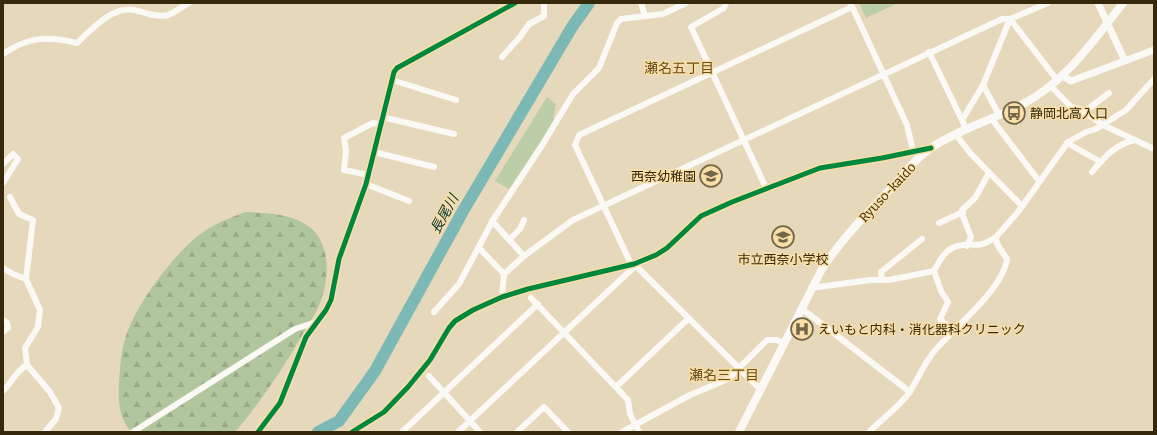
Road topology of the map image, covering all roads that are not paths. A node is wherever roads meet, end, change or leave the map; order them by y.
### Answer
1 (189, 3) edge
2 (515, 3) edge
3 (544, 3) edge
4 (641, 3) edge
5 (686, 3) edge
6 (726, 3) edge
7 (1048, 3) edge
8 (1098, 3) edge
9 (1123, 3) edge
10 (851, 5) edge
11 (646, 16) junction
12 (1010, 20) junction
13 (1107, 24) junction
14 (1154, 50) edge
15 (929, 52) junction
16 (3, 54) edge
17 (502, 57) dead end
18 (1125, 60) junction
19 (712, 72) junction
20 (883, 73) junction
21 (1154, 79) edge
22 (392, 80) junction
23 (1056, 81) junction
24 (983, 85) junction
25 (1109, 93) dead end
26 (456, 100) dead end
27 (1084, 112) junction
28 (995, 117) junction
29 (962, 120) junction
30 (382, 121) junction
31 (1103, 125) junction
32 (966, 129) junction
33 (454, 134) dead end
34 (956, 135) junction
35 (744, 139) junction
36 (1135, 140) junction
37 (1067, 144) junction
38 (931, 148) junction
39 (1154, 149) edge
40 (913, 151) junction
41 (374, 152) junction
42 (1101, 162) junction
43 (3, 164) edge
44 (434, 167) dead end
45 (1092, 172) dead end
46 (989, 173) junction
47 (368, 175) junction
48 (1039, 181) junction
49 (3, 183) edge
50 (366, 184) junction
51 (766, 188) junction
52 (10, 197) dead end
53 (409, 201) dead end
54 (604, 205) junction
55 (1022, 206) junction
56 (962, 212) junction
57 (524, 220) dead end
58 (492, 221) junction
59 (939, 223) dead end
60 (996, 237) junction
61 (510, 239) junction
62 (922, 239) dead end
63 (968, 246) junction
64 (479, 248) junction
65 (524, 256) junction
66 (632, 264) junction
67 (3, 268) edge
68 (934, 271) junction
69 (504, 274) junction
70 (26, 279) junction
71 (882, 280) junction
72 (811, 288) junction
73 (502, 297) junction
74 (531, 298) dead end
75 (538, 304) junction
76 (801, 308) junction
77 (434, 312) dead end
78 (688, 319) junction
79 (3, 320) edge
80 (316, 322) junction
81 (953, 331) junction
82 (3, 332) edge
83 (565, 332) junction
84 (784, 344) junction
85 (27, 365) junction
86 (738, 370) junction
87 (429, 376) dead end
88 (616, 388) junction
89 (760, 389) junction
90 (3, 391) edge
91 (444, 392) junction
92 (910, 392) junction
93 (471, 420) junction
94 (635, 424) junction
95 (45, 432) edge
96 (133, 432) edge
97 (258, 432) edge
98 (352, 432) edge
99 (402, 432) edge
100 (458, 432) edge
101 (480, 432) edge
102 (517, 432) edge
103 (568, 432) edge
104 (622, 432) edge
105 (639, 432) edge
106 (739, 432) edge
107 (869, 432) edge

1 - 16 street
2 - 22 street
3 - 17 street
4 - 11 street
5 - 11 street
6 - 19 street
7 - 12 street
8 - 13 street
9 - 13 main road, Ryuso-kaido
10 - 19 street
10 - 20 street
11 - 58 street
12 - 15 street
12 - 23 street
12 - 24 street
13 - 18 street
13 - 23 main road, Ryuso-kaido
14 - 18 street
15 - 20 street
15 - 29 street
18 - 23 street
19 - 35 street
19 - 54 street
20 - 35 street
20 - 40 street
21 - 31 street
22 - 26 street
22 - 30 street
23 - 27 street
23 - 28 main road, Ryuso-kaido
24 - 28 street
24 - 29 street
25 - 27 street
27 - 31 street
28 - 32 main road, Ryuso-kaido
28 - 48 street
29 - 32 street
30 - 33 street
30 - 41 street
30 - 47 street
31 - 36 street
31 - 37 street
32 - 34 main road, Ryuso-kaido
34 - 38 main road, Ryuso-kaido
34 - 46 street
35 - 51 street
35 - 54 street
36 - 39 street
36 - 42 street
37 - 42 street
37 - 48 street
38 - 40 street
38 - 72 main road, Ryuso-kaido
40 - 51 street
41 - 44 street
41 - 47 street
42 - 45 street
43 - 49 street
46 - 55 street
46 - 56 street
47 - 50 street
48 - 55 street
50 - 53 street
50 - 80 street
51 - 66 street
52 - 70 street
54 - 65 street
54 - 66 street
55 - 60 street
56 - 59 street
56 - 63 street
57 - 61 street
58 - 61 street
58 - 64 street
60 - 63 street
60 - 81 street
61 - 65 street
62 - 71 street
63 - 68 street
64 - 69 street
64 - 77 street
65 - 69 street
66 - 73 street
66 - 78 street
66 - 83 street
67 - 70 street
68 - 71 street
68 - 81 street
69 - 73 street
70 - 85 street
71 - 72 street
72 - 76 main road, Ryuso-kaido
73 - 98 street
74 - 75 street
75 - 83 street
75 - 91 street
76 - 84 main road, Ryuso-kaido
76 - 92 street
78 - 86 street
78 - 88 street
79 - 82 street
80 - 96 street
80 - 97 street
81 - 92 street
83 - 88 street
83 - 93 street
84 - 86 street
84 - 89 main road, Ryuso-kaido
85 - 90 street
85 - 95 street
86 - 89 street
86 - 94 street
87 - 91 street
88 - 94 street
89 - 106 main road, Ryuso-kaido
91 - 93 street
91 - 99 street
92 - 107 street
93 - 100 street
93 - 101 street
94 - 104 street
94 - 105 street
102 - 103 street

